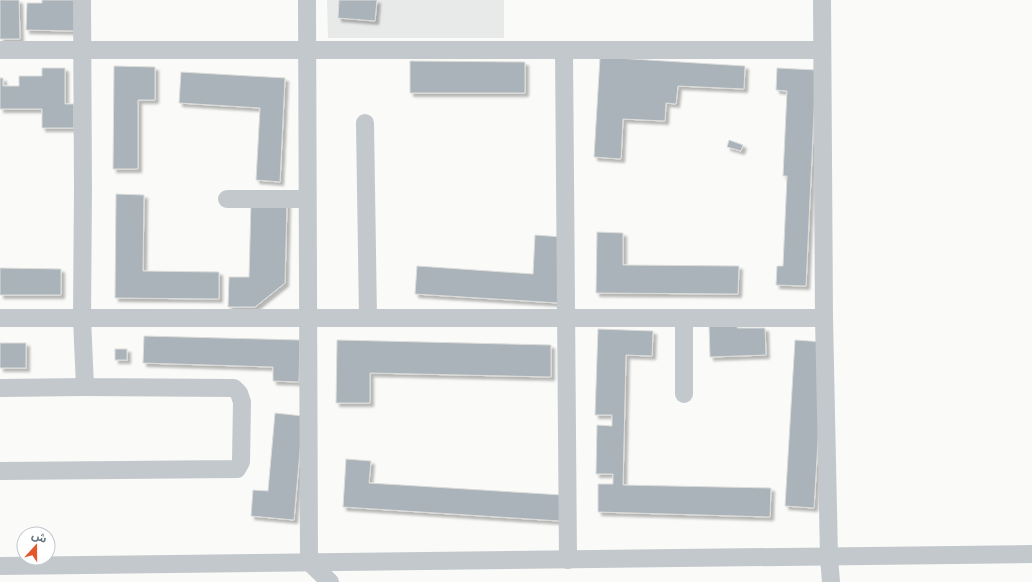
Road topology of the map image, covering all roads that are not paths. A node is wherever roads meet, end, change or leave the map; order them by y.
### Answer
1 (82, 0) edge
2 (306, 0) edge
3 (822, 0) edge
4 (0, 50) edge
5 (82, 50) junction
6 (564, 50) junction
7 (822, 50) junction
8 (307, 51) junction
9 (365, 123) dead end
10 (227, 199) dead end
11 (307, 200) junction
12 (0, 318) edge
13 (82, 318) junction
14 (368, 318) junction
15 (566, 318) junction
16 (684, 318) junction
17 (824, 318) junction
18 (307, 319) junction
19 (84, 387) junction
20 (0, 388) edge
21 (684, 394) dead end
22 (0, 471) edge
23 (1032, 554) edge
24 (829, 557) junction
25 (568, 560) junction
26 (309, 562) junction
27 (0, 566) edge
28 (330, 582) edge
29 (831, 582) edge

1 - 5 street
2 - 8 street
3 - 7 street
4 - 5 street
5 - 8 street
5 - 13 street
6 - 7 street
6 - 8 street
6 - 15 street
7 - 17 street
8 - 11 street
9 - 14 street
10 - 11 street
11 - 18 street
12 - 13 street
13 - 18 street
13 - 19 street
14 - 15 street
14 - 18 street
15 - 16 street
15 - 25 street
16 - 17 street
16 - 21 street
17 - 24 street
18 - 26 street
19 - 20 street
19 - 22 street
23 - 24 street
24 - 25 street
24 - 29 street
25 - 26 street
26 - 27 street
26 - 28 street

